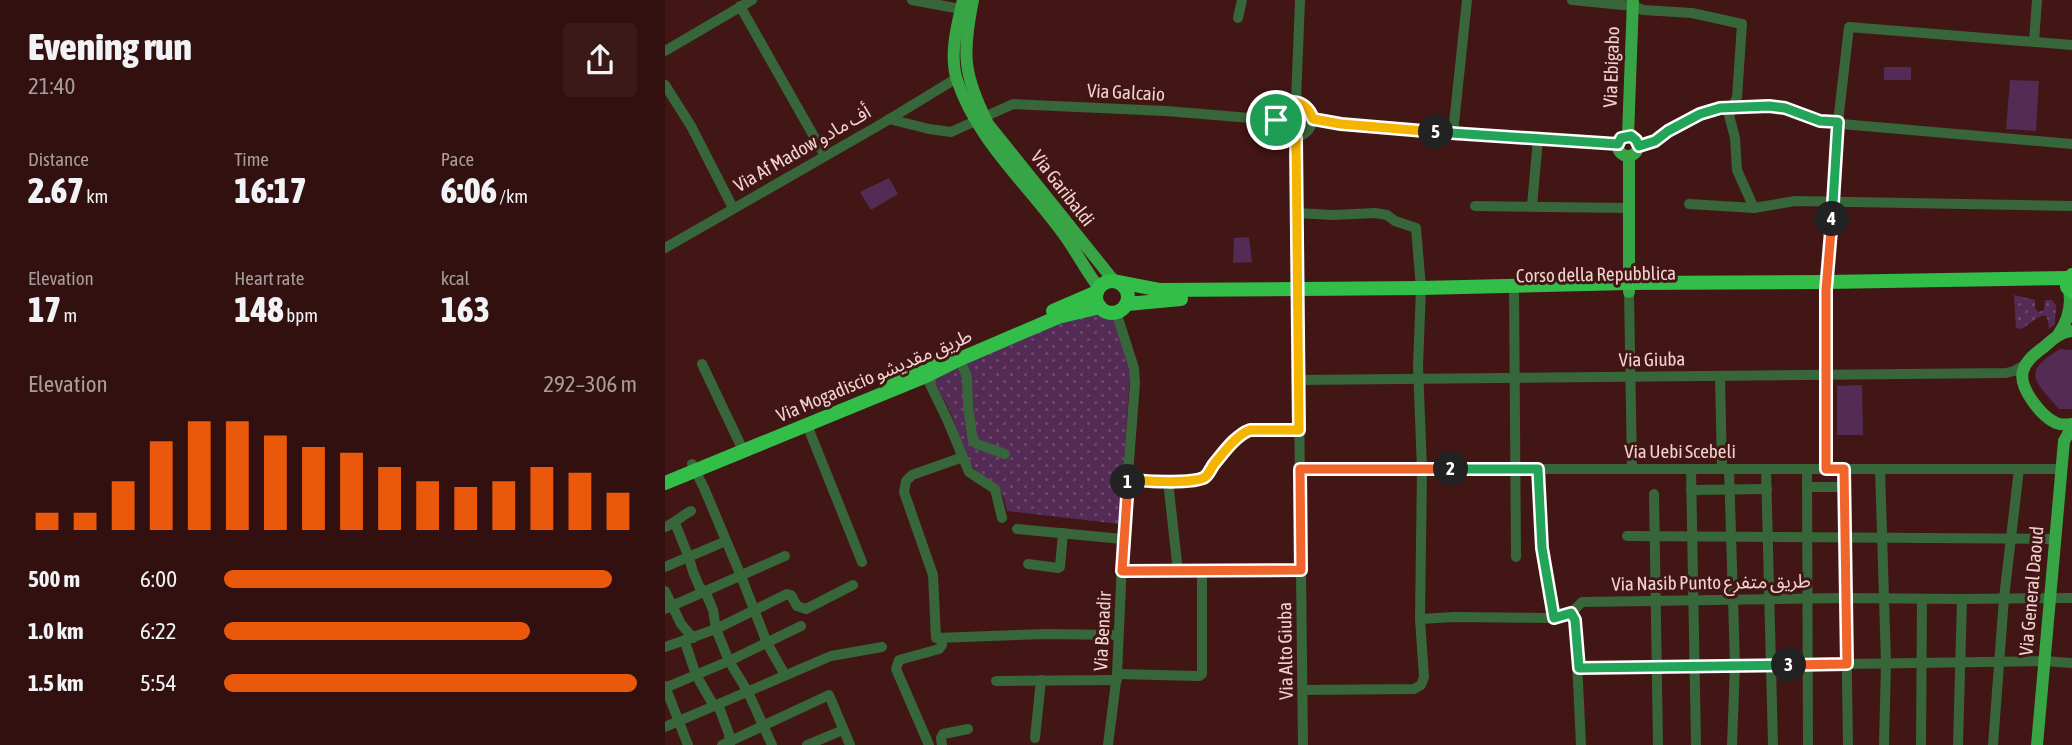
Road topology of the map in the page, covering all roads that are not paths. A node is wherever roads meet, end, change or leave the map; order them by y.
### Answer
1 (752, 0) edge
2 (912, 0) edge
3 (973, 0) edge
4 (1241, 0) edge
5 (1300, 0) edge
6 (1467, 0) edge
7 (1572, 0) edge
8 (2037, 0) edge
9 (1633, 3) edge
10 (962, 4) edge
11 (740, 6) junction
12 (1238, 18) dead end
13 (962, 29) junction
14 (2034, 42) junction
15 (2072, 45) edge
16 (665, 51) edge
17 (957, 78) junction
18 (665, 85) edge
19 (1296, 101) junction
20 (1732, 107) junction
21 (889, 119) junction
22 (981, 119) junction
23 (1313, 119) junction
24 (1276, 120) junction
25 (1838, 122) junction
26 (1453, 133) junction
27 (1296, 138) junction
28 (1538, 139) junction
29 (1623, 140) junction
30 (2072, 144) edge
31 (1639, 146) junction
32 (825, 156) junction
33 (1629, 157) junction
34 (1834, 201) junction
35 (1689, 204) dead end
36 (1475, 205) dead end
37 (2072, 205) edge
38 (1532, 206) junction
39 (733, 208) junction
40 (1629, 208) junction
41 (1754, 208) junction
42 (1297, 213) junction
43 (665, 248) edge
44 (1117, 282) junction
45 (2070, 285) edge
46 (1826, 286) junction
47 (1629, 287) junction
48 (1514, 290) junction
49 (1298, 292) junction
50 (1420, 292) junction
51 (1098, 296) junction
52 (1121, 308) junction
53 (2072, 331) edge
54 (2058, 335) junction
55 (959, 355) junction
56 (702, 363) dead end
57 (2026, 364) junction
58 (2006, 373) junction
59 (1825, 375) junction
60 (926, 376) junction
61 (1720, 376) junction
62 (1629, 377) junction
63 (1513, 378) junction
64 (1418, 379) junction
65 (1299, 380) junction
66 (2023, 386) junction
67 (822, 414) junction
68 (2048, 418) junction
69 (807, 425) junction
70 (2072, 426) edge
71 (1299, 430) junction
72 (773, 434) junction
73 (2064, 441) junction
74 (740, 444) junction
75 (1005, 454) dead end
76 (963, 457) junction
77 (693, 468) junction
78 (2019, 468) junction
79 (2061, 468) junction
80 (1300, 469) junction
81 (1422, 469) junction
82 (1514, 469) junction
83 (1538, 469) junction
84 (1632, 469) junction
85 (1691, 469) junction
86 (1726, 469) junction
87 (1766, 469) junction
88 (1807, 469) junction
89 (1826, 469) junction
90 (1844, 469) junction
91 (1880, 469) junction
92 (665, 475) edge
93 (1128, 478) junction
94 (1168, 481) junction
95 (665, 483) edge
96 (1807, 487) junction
97 (1844, 487) junction
98 (1730, 489) junction
99 (1767, 489) junction
100 (1691, 490) junction
101 (1654, 494) dead end
102 (691, 511) dead end
103 (1002, 518) dead end
104 (670, 525) edge
105 (1017, 529) dead end
106 (1063, 533) junction
107 (1627, 536) dead end
108 (1655, 536) junction
109 (1692, 536) junction
110 (1731, 536) junction
111 (1768, 537) junction
112 (1807, 537) junction
113 (1845, 537) junction
114 (1882, 537) junction
115 (1123, 538) junction
116 (2010, 538) junction
117 (2056, 538) junction
118 (726, 541) junction
119 (785, 556) dead end
120 (1515, 557) dead end
121 (689, 558) junction
122 (862, 562) dead end
123 (1028, 564) dead end
124 (665, 567) edge
125 (1301, 570) junction
126 (1122, 571) junction
127 (1202, 571) junction
128 (1178, 572) junction
129 (741, 576) junction
130 (853, 585) dead end
131 (665, 591) edge
132 (705, 591) junction
133 (2050, 597) junction
134 (2072, 597) edge
135 (1769, 598) junction
136 (1845, 598) junction
137 (1884, 598) junction
138 (2004, 598) junction
139 (1693, 599) junction
140 (1733, 599) junction
141 (1807, 599) junction
142 (1922, 599) junction
143 (1962, 599) junction
144 (1656, 600) junction
145 (669, 608) edge
146 (754, 611) junction
147 (1571, 613) junction
148 (1554, 618) junction
149 (1420, 619) junction
150 (800, 626) dead end
151 (716, 629) junction
152 (1118, 635) junction
153 (942, 638) junction
154 (689, 640) junction
155 (767, 643) junction
156 (665, 647) edge
157 (882, 647) dead end
158 (729, 661) junction
159 (2044, 661) junction
160 (1962, 662) junction
161 (2001, 662) junction
162 (1886, 663) junction
163 (1921, 663) junction
164 (2072, 663) edge
165 (1807, 664) junction
166 (1847, 664) junction
167 (1771, 665) junction
168 (1695, 666) junction
169 (1734, 666) junction
170 (1657, 667) junction
171 (1579, 668) junction
172 (696, 675) junction
173 (785, 675) junction
174 (1117, 677) junction
175 (1041, 680) junction
176 (996, 681) dead end
177 (665, 687) edge
178 (1303, 690) junction
179 (748, 692) junction
180 (714, 706) junction
181 (678, 721) junction
182 (763, 726) junction
183 (665, 727) edge
184 (968, 729) dead end
185 (843, 730) junction
186 (1035, 738) dead end
187 (727, 744) edge
188 (688, 745) edge
189 (772, 745) edge
190 (807, 745) edge
191 (850, 745) edge
192 (929, 745) edge
193 (942, 745) edge
194 (1108, 745) edge
195 (1303, 745) edge
196 (1581, 745) edge
197 (1658, 745) edge
198 (1696, 745) edge
199 (1732, 745) edge
200 (1773, 745) edge
201 (1808, 745) edge
202 (1848, 745) edge
203 (1884, 745) edge
204 (1921, 745) edge
205 (1958, 745) edge
206 (1993, 745) edge
207 (2037, 745) edge

1 - 11 street
2 - 10 street
3 - 13 main road
4 - 12 street
5 - 19 street
6 - 26 street
7 - 9 street
8 - 14 street
9 - 20 street
9 - 29 main road, Via Ebigabo
10 - 13 main road
11 - 16 street
11 - 32 street
13 - 17 main road
13 - 22 main road
14 - 15 street
14 - 25 street
17 - 21 street, Via Af Madow أف مادو
17 - 22 main road
18 - 39 street
19 - 23 street
19 - 24 street
20 - 25 street
20 - 31 street
20 - 41 street
21 - 22 street, Via Galcaio
21 - 32 street, Via Af Madow أف مادو
22 - 24 street, Via Galcaio
22 - 44 main road, Via Garibaldi
22 - 51 main road, Via Garibaldi
23 - 26 street
23 - 27 street
24 - 27 street
25 - 30 street
25 - 34 street
26 - 28 street
27 - 42 street, Via Alto Giuba
28 - 29 street
28 - 38 street
29 - 31 main road
29 - 33 main road
31 - 33 main road
32 - 39 street, Via Af Madow أف مادو
33 - 40 main road
34 - 37 street
34 - 41 street
34 - 46 street
35 - 41 street
36 - 38 street
38 - 40 street
39 - 43 street, Via Af Madow أف مادو
40 - 47 main road
42 - 49 street, Via Alto Giuba
42 - 50 street
44 - 49 highway
44 - 51 highway
44 - 52 highway
45 - 46 highway
45 - 54 main road
46 - 47 highway
46 - 59 street
47 - 48 highway
47 - 62 street
48 - 50 highway
48 - 63 street
49 - 50 highway
49 - 52 highway
49 - 65 street, Via Alto Giuba
50 - 64 street
51 - 52 highway
51 - 55 highway, Via Mogadiscio طريق مقديشو
52 - 93 street, Via Benadir
53 - 54 main road
54 - 57 main road
55 - 60 highway, Via Mogadiscio طريق مقديشو
55 - 67 highway, Via Mogadiscio طريق مقديشو
55 - 75 street
56 - 74 street
57 - 58 street
57 - 66 main road
58 - 59 street, Via Giuba
58 - 66 street
59 - 61 street, Via Giuba
59 - 89 street
60 - 67 highway, Via Mogadiscio طريق مقديشو
60 - 76 street
61 - 62 street, Via Giuba
61 - 86 street
62 - 63 street, Via Giuba
62 - 84 street
63 - 64 street, Via Giuba
63 - 82 street
64 - 65 street, Via Giuba
64 - 81 street
65 - 71 street, Via Alto Giuba
66 - 68 main road
67 - 69 highway, Via Mogadiscio طريق مقديشو
67 - 72 highway, Via Mogadiscio طريق مقديشو
68 - 70 main road
68 - 73 main road
69 - 72 highway, Via Mogadiscio طريق مقديشو
69 - 122 street
70 - 73 main road
71 - 80 street, Via Alto Giuba
71 - 94 street
72 - 74 highway, Via Mogadiscio طريق مقديشو
72 - 77 highway, Via Mogadiscio طريق مقديشو
73 - 79 main road, Via General Daoud
74 - 77 highway, Via Mogadiscio طريق مقديشو
76 - 103 street
76 - 153 street
77 - 92 highway, Via Mogadiscio طريق مقديشو
77 - 95 highway, Via Mogadiscio طريق مقديشو
77 - 118 street
78 - 79 street, Via Uebi Scebeli
78 - 91 street, Via Uebi Scebeli
78 - 116 street
79 - 117 main road, Via General Daoud
80 - 81 street, Via Uebi Scebeli
80 - 125 street, Via Alto Giuba
81 - 82 street, Via Uebi Scebeli
81 - 149 street
82 - 83 street, Via Uebi Scebeli
82 - 120 street
83 - 84 street, Via Uebi Scebeli
83 - 148 street
84 - 85 street, Via Uebi Scebeli
85 - 86 street, Via Uebi Scebeli
85 - 100 street
86 - 87 street, Via Uebi Scebeli
86 - 98 street
87 - 88 street, Via Uebi Scebeli
87 - 99 street
88 - 89 street, Via Uebi Scebeli
88 - 96 street
89 - 90 street, Via Uebi Scebeli
90 - 91 street, Via Uebi Scebeli
90 - 97 street
91 - 114 street
93 - 94 street
93 - 115 street, Via Benadir
94 - 128 street
96 - 97 street
96 - 112 street
97 - 113 street
98 - 99 street
98 - 100 street
98 - 110 street
99 - 111 street
100 - 109 street
101 - 108 street
102 - 104 street
104 - 121 street
105 - 106 street
106 - 115 street
106 - 123 street
107 - 108 street
108 - 109 street
108 - 144 street
109 - 110 street
109 - 139 street
110 - 111 street
110 - 140 street
111 - 112 street
111 - 135 street
112 - 113 street
112 - 141 street
113 - 114 street
113 - 136 street
114 - 116 street
114 - 137 street
115 - 126 street, Via Benadir
116 - 117 street
116 - 138 street
117 - 133 main road, Via General Daoud
118 - 121 street
118 - 129 street
119 - 129 street
121 - 124 street
121 - 132 street
125 - 127 street
125 - 178 street, Via Alto Giuba
126 - 128 street
126 - 152 street, Via Benadir
127 - 128 street
127 - 174 street
129 - 132 street
129 - 146 street
130 - 146 street
131 - 145 street
132 - 145 street
132 - 151 street
133 - 134 street, Via Nasib Punto طريق متفرع
133 - 138 street, Via Nasib Punto طريق متفرع
133 - 159 main road, Via General Daoud
135 - 140 street, Via Nasib Punto طريق متفرع
135 - 141 street, Via Nasib Punto طريق متفرع
135 - 167 street
136 - 137 street, Via Nasib Punto طريق متفرع
136 - 141 street, Via Nasib Punto طريق متفرع
136 - 166 street
137 - 142 street, Via Nasib Punto طريق متفرع
137 - 162 street
138 - 143 street, Via Nasib Punto طريق متفرع
138 - 161 street
139 - 140 street, Via Nasib Punto طريق متفرع
139 - 144 street, Via Nasib Punto طريق متفرع
139 - 168 street
140 - 169 street
141 - 165 street
142 - 143 street, Via Nasib Punto طريق متفرع
142 - 163 street
143 - 160 street
144 - 147 street, Via Nasib Punto طريق متفرع
144 - 170 street
145 - 154 street
146 - 151 street
146 - 155 street
147 - 148 street, Via Nasib Punto طريق متفرع
147 - 171 street
148 - 149 street, Via Nasib Punto طريق متفرع
149 - 178 street
150 - 155 street
151 - 154 street
151 - 158 street
152 - 153 street
152 - 174 street, Via Benadir
153 - 192 street
154 - 156 street
154 - 172 street
155 - 158 street
155 - 173 street
157 - 173 street
158 - 172 street
158 - 179 street
159 - 161 street
159 - 164 street
159 - 207 main road, Via General Daoud
160 - 161 street
160 - 163 street
160 - 205 street
161 - 206 street
162 - 163 street
162 - 166 street
162 - 203 street
163 - 204 street
165 - 166 street
165 - 167 street
165 - 201 street
166 - 202 street
167 - 169 street
167 - 200 street
168 - 169 street
168 - 170 street
168 - 198 street
169 - 199 street
170 - 171 street
170 - 197 street
171 - 196 street
172 - 177 street
172 - 180 street
173 - 179 street
174 - 175 street
174 - 194 street, Via Benadir
175 - 176 street
175 - 186 street
177 - 181 street
178 - 195 street, Via Alto Giuba
179 - 180 street
179 - 182 street
180 - 181 street
180 - 187 street
181 - 183 street
181 - 188 street
182 - 185 street
182 - 187 street
182 - 189 street
184 - 193 street
185 - 190 street
185 - 191 street

